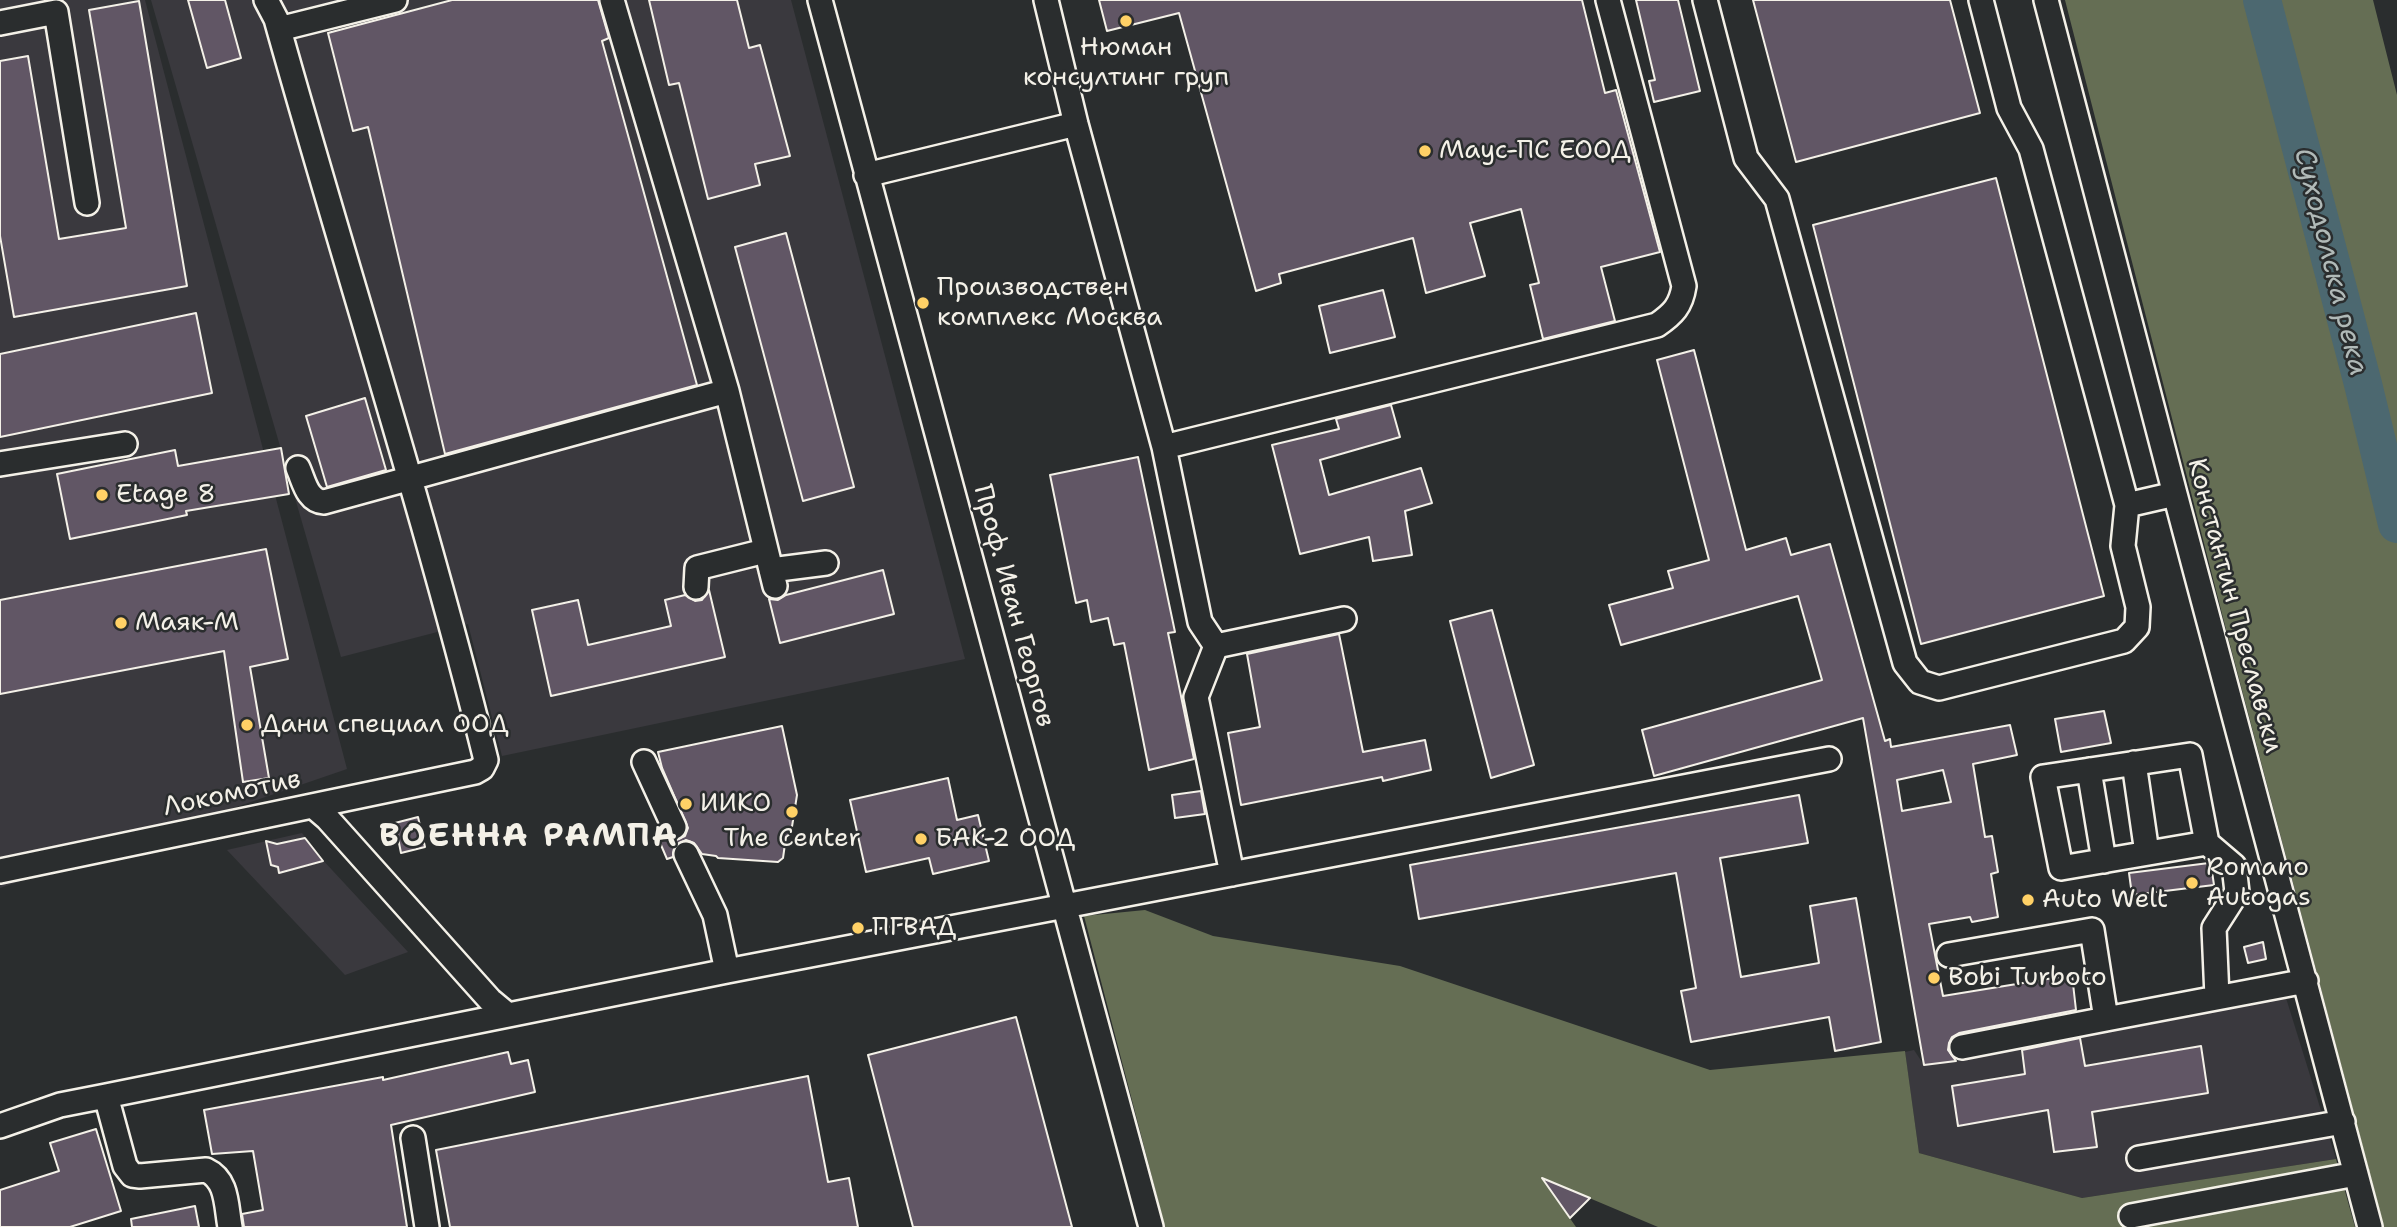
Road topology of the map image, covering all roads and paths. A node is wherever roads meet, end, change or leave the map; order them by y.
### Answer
1 (267, 0) edge
2 (395, 0) edge
3 (612, 0) edge
4 (820, 0) edge
5 (1046, 0) edge
6 (1608, 0) edge
7 (1705, 0) edge
8 (1981, 0) edge
9 (2046, 0) edge
10 (0, 23) edge
11 (279, 29) junction
12 (1076, 124) junction
13 (866, 175) junction
14 (87, 203) dead end
15 (727, 391) junction
16 (125, 444) dead end
17 (1164, 447) junction
18 (0, 464) edge
19 (298, 468) dead end
20 (411, 478) junction
21 (2175, 494) junction
22 (2127, 505) junction
23 (826, 563) dead end
24 (770, 569) junction
25 (696, 587) dead end
26 (1344, 619) dead end
27 (1216, 646) junction
28 (1829, 759) dead end
29 (644, 762) dead end
30 (2134, 763) junction
31 (2089, 770) junction
32 (313, 806) junction
33 (674, 827) dead end
34 (2207, 843) junction
35 (2147, 853) junction
36 (687, 854) dead end
37 (2104, 860) junction
38 (0, 871) edge
39 (1231, 874) junction
40 (1066, 906) junction
41 (1949, 956) dead end
42 (727, 971) junction
43 (2306, 981) junction
44 (2217, 997) junction
45 (508, 1015) junction
46 (2106, 1019) junction
47 (1962, 1047) dead end
48 (106, 1096) junction
49 (2343, 1122) junction
50 (0, 1126) edge
51 (413, 1138) dead end
52 (2139, 1158) dead end
53 (2356, 1174) junction
54 (2131, 1216) dead end
55 (230, 1227) edge
56 (427, 1227) edge
57 (1151, 1227) edge
58 (2370, 1227) edge

1 - 11 street
2 - 11 street
3 - 15 street
4 - 13 street, Проф. Иван Георгов
5 - 12 street
6 - 17 street
7 - 22 street
8 - 22 street
9 - 21 street, Константин Преславски
10 - 14 street
11 - 20 street
12 - 13 street
12 - 17 street
13 - 40 street, Проф. Иван Георгов
15 - 20 street
15 - 24 street
16 - 18 street
17 - 27 street
19 - 20 street
20 - 32 street, Локомотив
21 - 22 street
21 - 43 street, Константин Преславски
23 - 24 street
24 - 25 street
26 - 27 street
27 - 39 street
28 - 39 street
29 - 33 street
30 - 31 street
30 - 34 street
30 - 35 street
31 - 37 street
31 - 37 street
32 - 38 street, Локомотив
32 - 45 street
34 - 35 street
34 - 44 street
35 - 37 street
36 - 42 street
39 - 40 street
40 - 42 street
40 - 57 street, Проф. Иван Георгов
41 - 46 street
42 - 45 street
43 - 44 street
43 - 49 street, Константин Преславски
44 - 46 street
45 - 48 street
46 - 47 street
48 - 50 street
48 - 55 street
49 - 52 street
49 - 53 street, Константин Преславски
51 - 56 street
53 - 54 street
53 - 58 street, Константин Преславски

